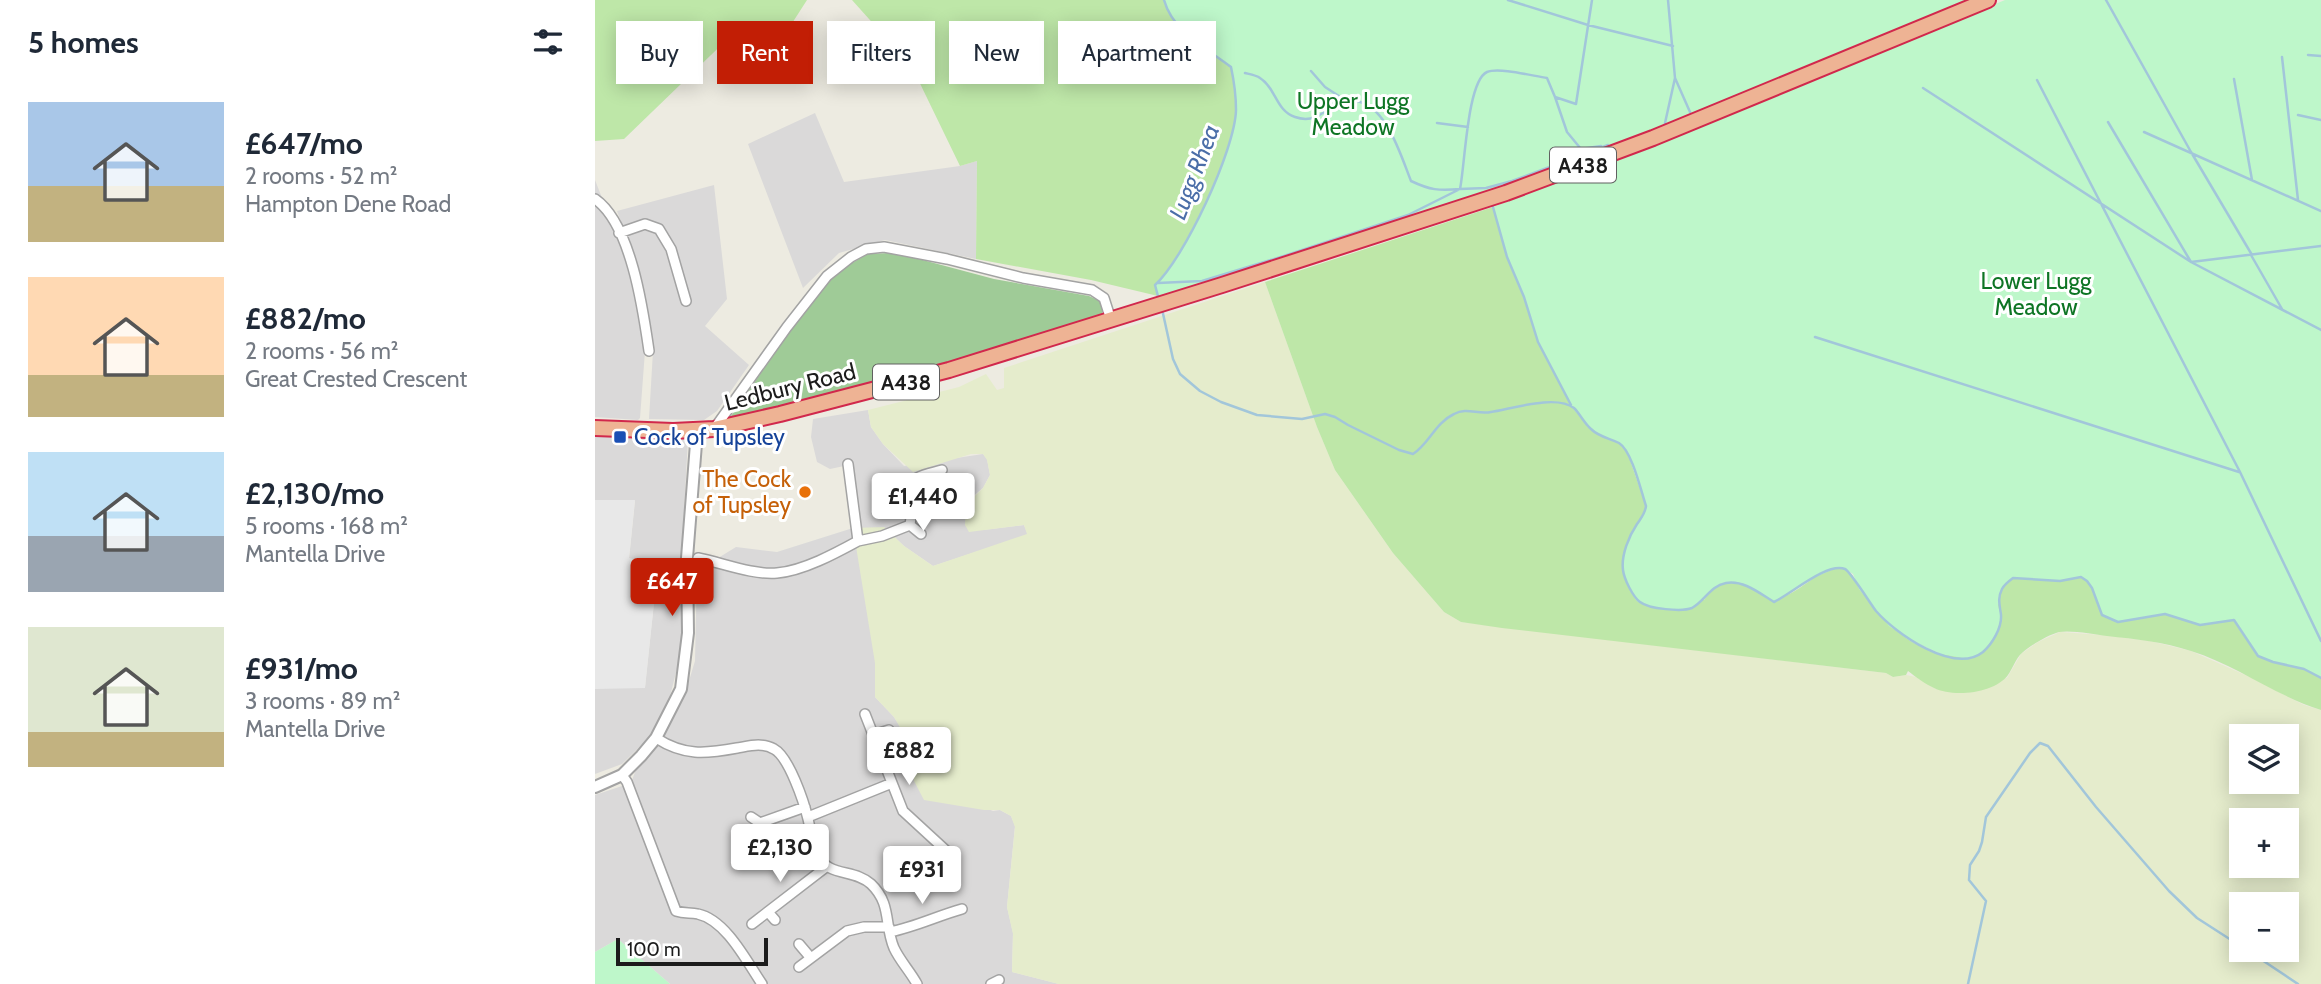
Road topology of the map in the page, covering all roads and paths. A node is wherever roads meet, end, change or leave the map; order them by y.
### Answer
1 (1988, 0) edge
2 (595, 199) edge
3 (619, 233) junction
4 (686, 301) dead end
5 (1111, 320) junction
6 (649, 351) dead end
7 (595, 428) edge
8 (714, 429) junction
9 (697, 431) junction
10 (848, 464) dead end
11 (942, 470) dead end
12 (899, 484) dead end
13 (907, 491) junction
14 (911, 525) junction
15 (921, 534) dead end
16 (858, 541) junction
17 (698, 558) dead end
18 (865, 715) dead end
19 (889, 730) dead end
20 (873, 735) junction
21 (656, 738) junction
22 (622, 775) junction
23 (892, 783) junction
24 (595, 787) edge
25 (807, 812) junction
26 (751, 817) dead end
27 (953, 857) dead end
28 (826, 867) junction
29 (962, 909) dead end
30 (768, 912) junction
31 (775, 920) dead end
32 (752, 924) dead end
33 (890, 929) junction
34 (799, 944) dead end
35 (810, 957) junction
36 (799, 967) dead end
37 (762, 984) edge
38 (917, 984) edge

1 - 5 highway, A438
2 - 3 street
3 - 4 street
3 - 6 street
5 - 8 highway, Ledbury Road / A438
5 - 8 street
7 - 9 highway, Ledbury Road / A438
8 - 9 highway, Ledbury Road / A438
9 - 21 street
10 - 16 street
11 - 13 street
12 - 13 street
13 - 14 street
14 - 15 street
14 - 16 street
16 - 17 street
18 - 20 street
19 - 20 street
20 - 23 street
21 - 22 street
21 - 25 street
22 - 24 street
22 - 37 street
23 - 25 street
23 - 27 street
25 - 26 street
25 - 28 street
28 - 30 street
28 - 33 street
29 - 33 street
30 - 31 street
30 - 32 street
33 - 35 street
33 - 38 street
34 - 35 street
35 - 36 street

